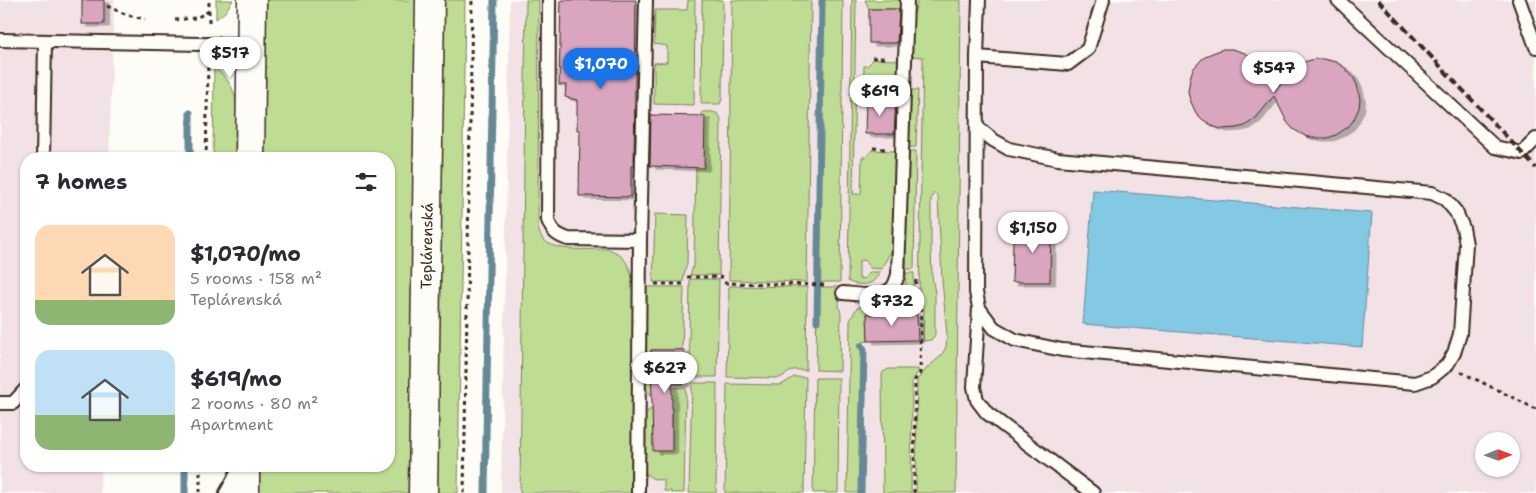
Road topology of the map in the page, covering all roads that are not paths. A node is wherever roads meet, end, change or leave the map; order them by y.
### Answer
1 (252, 0) edge
2 (430, 0) edge
3 (549, 0) edge
4 (646, 0) edge
5 (907, 0) edge
6 (979, 0) edge
7 (1103, 0) edge
8 (1338, 0) edge
9 (1519, 0) edge
10 (0, 40) edge
11 (45, 41) junction
12 (252, 45) junction
13 (1536, 47) edge
14 (977, 57) junction
15 (977, 127) junction
16 (1536, 139) edge
17 (42, 152) edge
18 (250, 152) edge
19 (640, 240) junction
20 (839, 289) road end
21 (979, 308) junction
22 (20, 395) edge
23 (0, 403) edge
24 (237, 472) edge
25 (245, 472) edge
26 (226, 493) edge
27 (245, 493) edge
28 (423, 493) edge
29 (638, 493) edge
30 (1093, 493) edge

1 - 12 street
2 - 28 street, Teplárenská
3 - 19 lane
4 - 19 lane
5 - 20 lane
6 - 14 lane
7 - 14 lane
8 - 16 lane
9 - 13 lane
10 - 11 lane
11 - 12 lane
11 - 17 lane
12 - 18 street
14 - 15 lane
15 - 21 lane
15 - 21 lane
19 - 29 lane
21 - 30 lane
22 - 23 lane
24 - 26 lane
25 - 27 street

